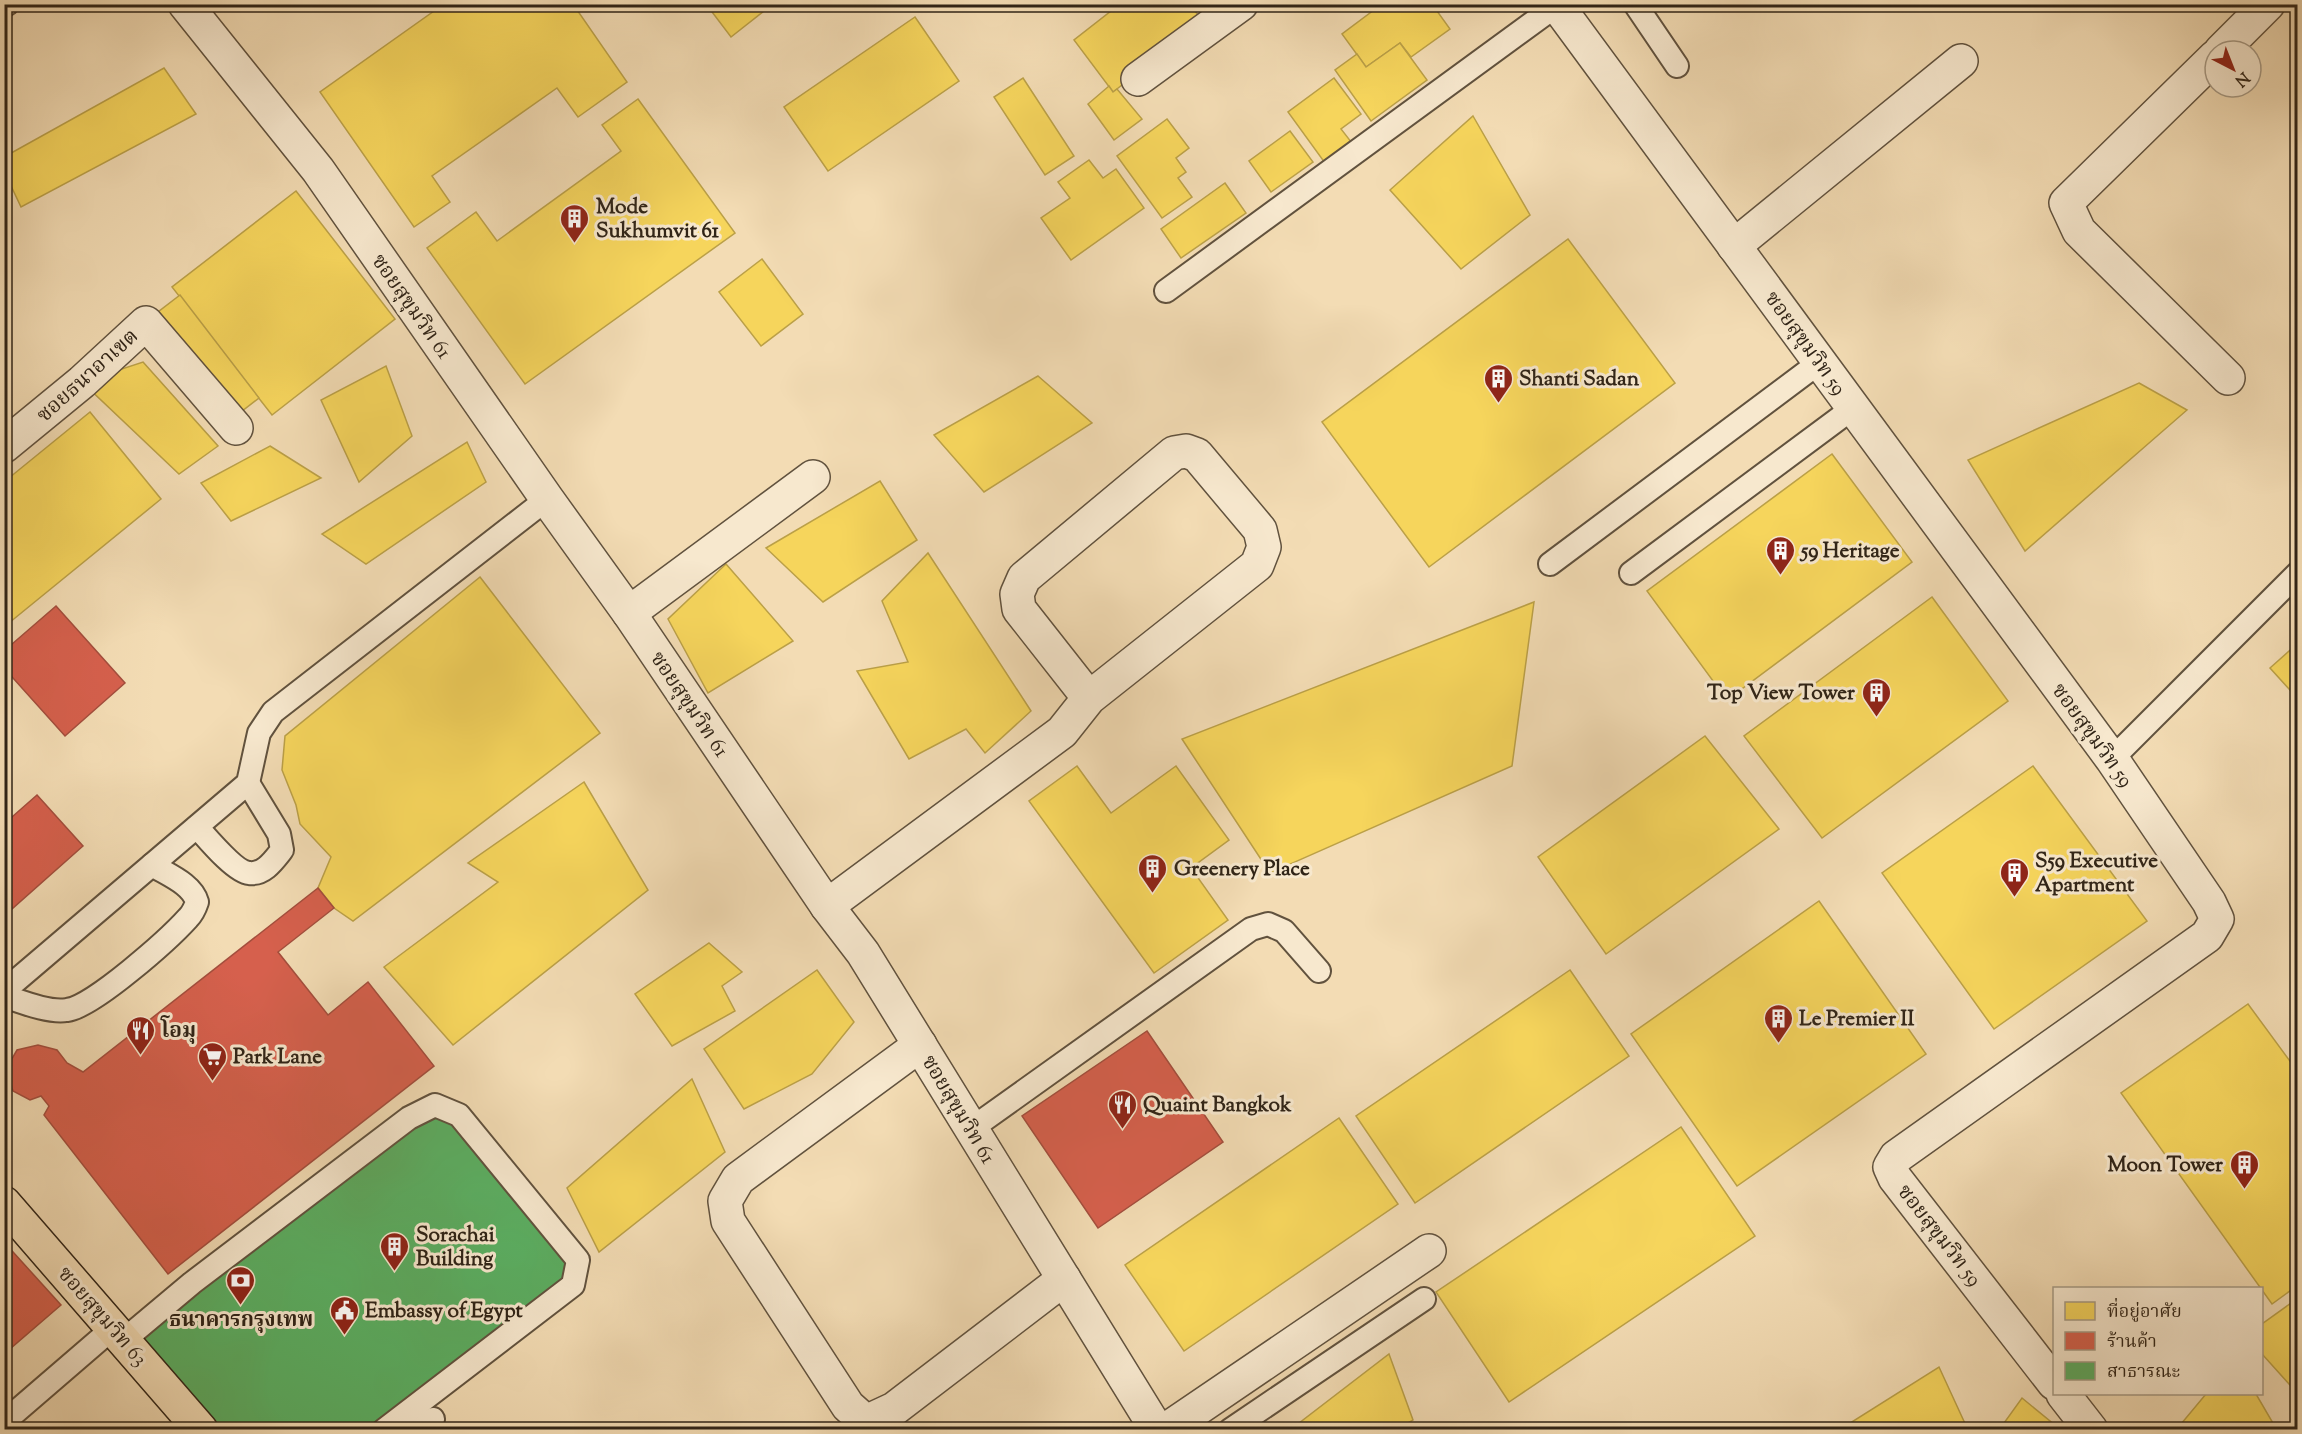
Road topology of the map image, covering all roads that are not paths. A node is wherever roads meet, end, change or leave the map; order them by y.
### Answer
1 (185, 4) edge
2 (1241, 4) edge
3 (1635, 4) edge
4 (2268, 4) edge
5 (1556, 5) edge
6 (2233, 39) edge
7 (1961, 61) dead end
8 (1677, 66) dead end
9 (2203, 69) edge
10 (1138, 79) dead end
11 (1734, 246) junction
12 (1166, 291) dead end
13 (1820, 362) junction
14 (2228, 378) dead end
15 (1853, 408) junction
16 (236, 428) dead end
17 (4, 447) edge
18 (813, 477) dead end
19 (547, 499) junction
20 (1550, 564) dead end
21 (1631, 573) dead end
22 (2298, 573) edge
23 (629, 613) junction
24 (1089, 698) junction
25 (2112, 759) junction
26 (248, 783) junction
27 (196, 827) junction
28 (152, 865) junction
29 (827, 906) junction
30 (1319, 971) dead end
31 (4, 991) edge
32 (4, 996) edge
33 (920, 1045) junction
34 (971, 1129) junction
35 (6, 1207) edge
36 (1430, 1251) dead end
37 (1064, 1279) junction
38 (1424, 1299) dead end
39 (118, 1334) junction
40 (2053, 1380) edge
41 (2064, 1395) edge
42 (4, 1422) edge
43 (201, 1430) edge
44 (384, 1430) edge
45 (1157, 1430) edge
46 (1166, 1430) edge
47 (1230, 1430) edge
48 (2091, 1430) edge

1 - 19 street, ซอยสุขุมวิท 61
2 - 10 street
3 - 8 lane
4 - 6 street
5 - 11 street, ซอยสุขุมวิท 59
5 - 12 lane
7 - 11 street
9 - 14 street
11 - 13 street, ซอยสุขุมวิท 59
13 - 15 street, ซอยสุขุมวิท 59
13 - 20 lane
15 - 21 lane
15 - 25 street, ซอยสุขุมวิท 59
16 - 17 street, ซอยธนาอาเขต
18 - 23 street
19 - 23 street, ซอยสุขุมวิท 61
19 - 26 lane
22 - 25 lane
23 - 29 street, ซอยสุขุมวิท 61
24 - 24 street
24 - 29 street
25 - 40 street, ซอยสุขุมวิท 59
26 - 27 lane
26 - 27 lane
27 - 28 lane
28 - 31 lane
28 - 32 lane
29 - 33 street, ซอยสุขุมวิท 61
30 - 34 lane
33 - 34 street, ซอยสุขุมวิท 61
33 - 37 street
34 - 37 street, ซอยสุขุมวิท 61
35 - 39 main road, ซอยสุขุมวิท 63
36 - 46 street
37 - 45 street, ซอยสุขุมวิท 61
38 - 47 lane
39 - 42 lane
39 - 43 main road, ซอยสุขุมวิท 63
39 - 44 lane
41 - 48 street

